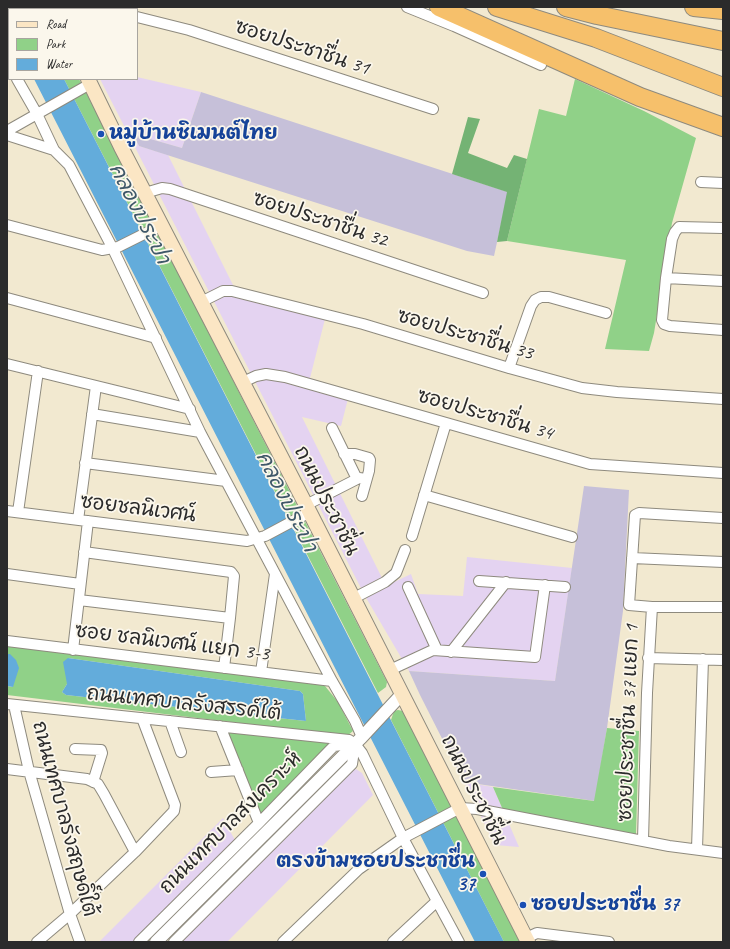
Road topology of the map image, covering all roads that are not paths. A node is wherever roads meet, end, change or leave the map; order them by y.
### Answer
1 (407, 7) edge
2 (439, 7) edge
3 (497, 7) edge
4 (566, 7) edge
5 (694, 7) edge
6 (723, 10) edge
7 (138, 17) edge
8 (723, 41) edge
9 (541, 65) dead end
10 (18, 80) edge
11 (89, 81) edge
12 (723, 87) edge
13 (433, 109) dead end
14 (37, 114) junction
15 (723, 127) edge
16 (7, 131) edge
17 (7, 135) edge
18 (54, 150) junction
19 (701, 182) dead end
20 (723, 183) edge
21 (145, 193) junction
22 (7, 225) edge
23 (162, 225) junction
24 (723, 228) edge
25 (116, 248) junction
26 (666, 278) junction
27 (723, 281) edge
28 (483, 293) dead end
29 (7, 298) edge
30 (201, 302) junction
31 (606, 313) dead end
32 (723, 330) edge
33 (156, 338) junction
34 (7, 364) edge
35 (510, 368) junction
36 (38, 372) junction
37 (243, 382) junction
38 (96, 386) junction
39 (723, 399) edge
40 (190, 409) junction
41 (92, 414) junction
42 (446, 423) junction
43 (332, 428) dead end
44 (200, 432) junction
45 (344, 454) junction
46 (85, 463) junction
47 (723, 473) edge
48 (362, 479) junction
49 (226, 481) junction
50 (424, 495) junction
51 (362, 496) dead end
52 (308, 508) junction
53 (7, 511) edge
54 (18, 512) junction
55 (723, 518) edge
56 (78, 520) junction
57 (88, 521) junction
58 (412, 536) dead end
59 (572, 537) dead end
60 (261, 538) junction
61 (405, 550) dead end
62 (84, 552) junction
63 (632, 558) junction
64 (723, 562) edge
65 (7, 574) edge
66 (276, 574) junction
67 (479, 581) dead end
68 (506, 582) junction
69 (80, 584) junction
70 (545, 585) junction
71 (408, 587) dead end
72 (565, 587) dead end
73 (354, 598) junction
74 (79, 600) junction
75 (652, 607) junction
76 (723, 607) edge
77 (230, 618) junction
78 (7, 641) edge
79 (73, 650) junction
80 (438, 650) junction
81 (451, 652) junction
82 (648, 658) junction
83 (703, 660) junction
84 (723, 660) edge
85 (224, 668) junction
86 (390, 670) junction
87 (261, 672) junction
88 (332, 681) junction
89 (402, 694) junction
90 (11, 704) edge
91 (142, 718) junction
92 (170, 721) junction
93 (220, 726) junction
94 (361, 738) junction
95 (75, 749) dead end
96 (181, 752) dead end
97 (7, 769) edge
98 (238, 770) junction
99 (29, 771) junction
100 (211, 772) dead end
101 (93, 782) junction
102 (454, 811) junction
103 (259, 824) junction
104 (403, 838) junction
105 (643, 840) junction
106 (697, 849) junction
107 (135, 852) junction
108 (723, 852) edge
109 (437, 901) junction
110 (70, 914) junction
111 (527, 940) edge
112 (37, 942) edge
113 (80, 942) edge
114 (139, 942) edge
115 (156, 942) edge
116 (174, 942) edge
117 (283, 942) edge
118 (393, 942) edge
119 (459, 942) edge
120 (609, 942) edge

1 - 9 street
2 - 15 highway
3 - 12 highway
4 - 8 highway
5 - 6 highway
7 - 13 street, ซอยประชาชื่น 31
10 - 14 street
11 - 14 street
11 - 21 main road, ถนนประชาชื่น
14 - 16 street
14 - 18 street
17 - 18 street
18 - 25 street
19 - 20 street
21 - 23 main road, ถนนประชาชื่น
21 - 28 street, ซอยประชาชื่น 32
22 - 25 street
23 - 25 street
23 - 30 main road, ถนนประชาชื่น
24 - 26 street
25 - 33 street
26 - 27 street
26 - 32 street
29 - 33 street
30 - 35 street, ซอยประชาชื่น 33
30 - 37 main road, ถนนประชาชื่น
31 - 35 street
33 - 40 street
34 - 36 street
35 - 39 street, ซอยประชาชื่น 33
36 - 38 street
36 - 54 street
37 - 42 street, ซอยประชาชื่น 34
37 - 52 main road, ถนนประชาชื่น
38 - 40 street
38 - 41 street
40 - 44 street
41 - 44 street
41 - 46 street
42 - 47 street, ซอยประชาชื่น 34
42 - 50 street
43 - 45 street
44 - 49 street
45 - 48 street
45 - 48 street
46 - 49 street
46 - 56 street
48 - 51 street
48 - 52 street
49 - 60 street
50 - 58 street
50 - 59 street
52 - 60 street
52 - 73 main road, ถนนประชาชื่น
53 - 54 street, ซอยชลนิเวศน์
54 - 56 street, ซอยชลนิเวศน์
55 - 63 street, ซอยประชาชื่น 37 แยก 1
56 - 57 street, ซอยชลนิเวศน์
57 - 60 street, ซอยชลนิเวศน์
57 - 62 street
60 - 66 street
61 - 73 street
62 - 69 street
62 - 77 street
63 - 64 street
63 - 75 street, ซอยประชาชื่น 37 แยก 1
65 - 69 street
66 - 87 street
66 - 88 street
67 - 68 street
68 - 70 street
68 - 81 street
69 - 74 street
70 - 72 street
70 - 81 street
71 - 80 street
73 - 86 main road, ถนนประชาชื่น
74 - 77 street
74 - 79 street
75 - 76 street
75 - 82 street, ซอยประชาชื่น 37 แยก 1
77 - 85 street
78 - 79 street, ซอย ชลนิเวศน์ แยก 3-3
79 - 85 street, ซอย ชลนิเวศน์ แยก 3-3
80 - 81 street
80 - 86 street
82 - 83 street
82 - 105 street, ซอยประชาชื่น 37 แยก 1
83 - 84 street
83 - 106 street
85 - 87 street, ซอย ชลนิเวศน์ แยก 3-3
86 - 89 main road, ถนนประชาชื่น
87 - 88 street, ซอย ชลนิเวศน์ แยก 3-3
88 - 94 street
89 - 94 street, ถนนเทศบาลสงเคราะห์
89 - 102 main road, ถนนประชาชื่น
90 - 91 street, ถนนเทศบาลรังสรรค์ใต้
90 - 99 street, ถนนเทศบาลรังสฤษดิ์ใต้
91 - 92 street, ถนนเทศบาลรังสรรค์ใต้
91 - 107 street
92 - 93 street, ถนนเทศบาลรังสรรค์ใต้
92 - 96 street
93 - 94 street, ถนนเทศบาลรังสรรค์ใต้
93 - 98 street
94 - 103 street, ถนนเทศบาลสงเคราะห์
94 - 104 street
94 - 115 street, ถนนเทศบาลสงเคราะห์
94 - 116 street
95 - 101 street
97 - 99 street
98 - 100 street
98 - 103 street
99 - 101 street
99 - 110 street, ถนนเทศบาลรังสฤษดิ์ใต้
101 - 107 street
102 - 104 street
102 - 105 street
102 - 111 main road, ถนนประชาชื่น
103 - 114 street, ถนนเทศบาลสงเคราะห์
104 - 109 street
104 - 117 street
105 - 106 street
106 - 108 street
107 - 110 street
109 - 118 street
109 - 119 street
110 - 112 street
110 - 113 street, ถนนเทศบาลรังสฤษดิ์ใต้
111 - 120 street

